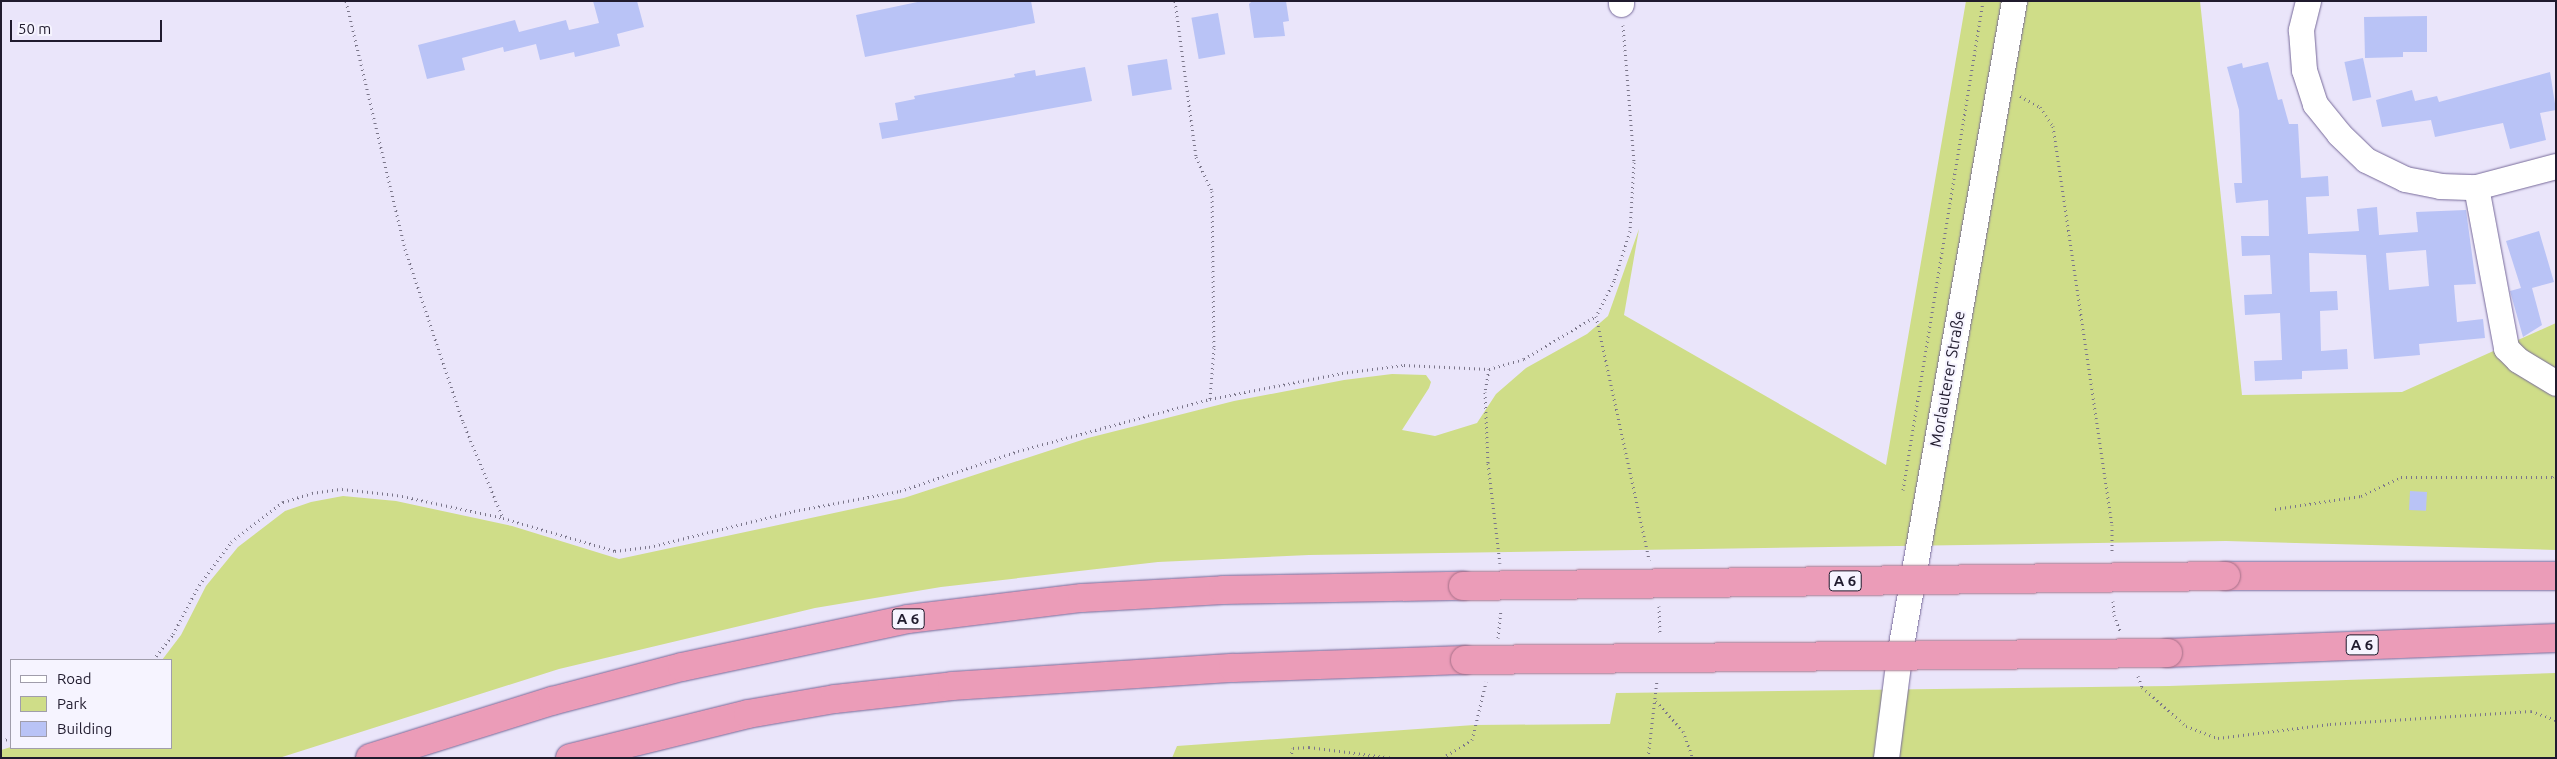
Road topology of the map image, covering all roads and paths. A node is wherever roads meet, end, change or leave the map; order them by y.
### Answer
1 (346, 1) edge
2 (1175, 1) edge
3 (1983, 1) edge
4 (2014, 1) edge
5 (2308, 1) edge
6 (1621, 3) edge
7 (1999, 85) junction
8 (2556, 166) edge
9 (2476, 187) junction
10 (1596, 316) junction
11 (2556, 383) edge
12 (1210, 399) junction
13 (2556, 474) edge
14 (1903, 492) dead end
15 (2275, 509) dead end
16 (503, 518) junction
17 (2112, 561) dead end
18 (1650, 565) dead end
19 (2556, 576) edge
20 (2113, 597) dead end
21 (1659, 604) dead end
22 (2121, 633) dead end
23 (2556, 638) edge
24 (1659, 642) dead end
25 (154, 659) edge
26 (2135, 669) dead end
27 (1657, 671) dead end
28 (1655, 700) junction
29 (2555, 720) edge
30 (370, 758) edge
31 (570, 758) edge
32 (1290, 758) edge
33 (1393, 758) edge
34 (1648, 758) edge
35 (1693, 758) edge
36 (1886, 758) edge

1 - 16 path
2 - 12 path
3 - 14 path
4 - 7 street, Morlauterer Straße
5 - 9 street
6 - 10 path
7 - 17 path
7 - 36 street, Morlauterer Straße
8 - 9 street
9 - 11 street
10 - 12 path
10 - 18 path
12 - 16 path
13 - 15 path
16 - 25 path
19 - 30 highway, A 6, bridge
20 - 22 path
21 - 24 path
23 - 31 highway, A 6, bridge
26 - 29 path
27 - 28 path
28 - 34 path
28 - 35 path
32 - 33 path

